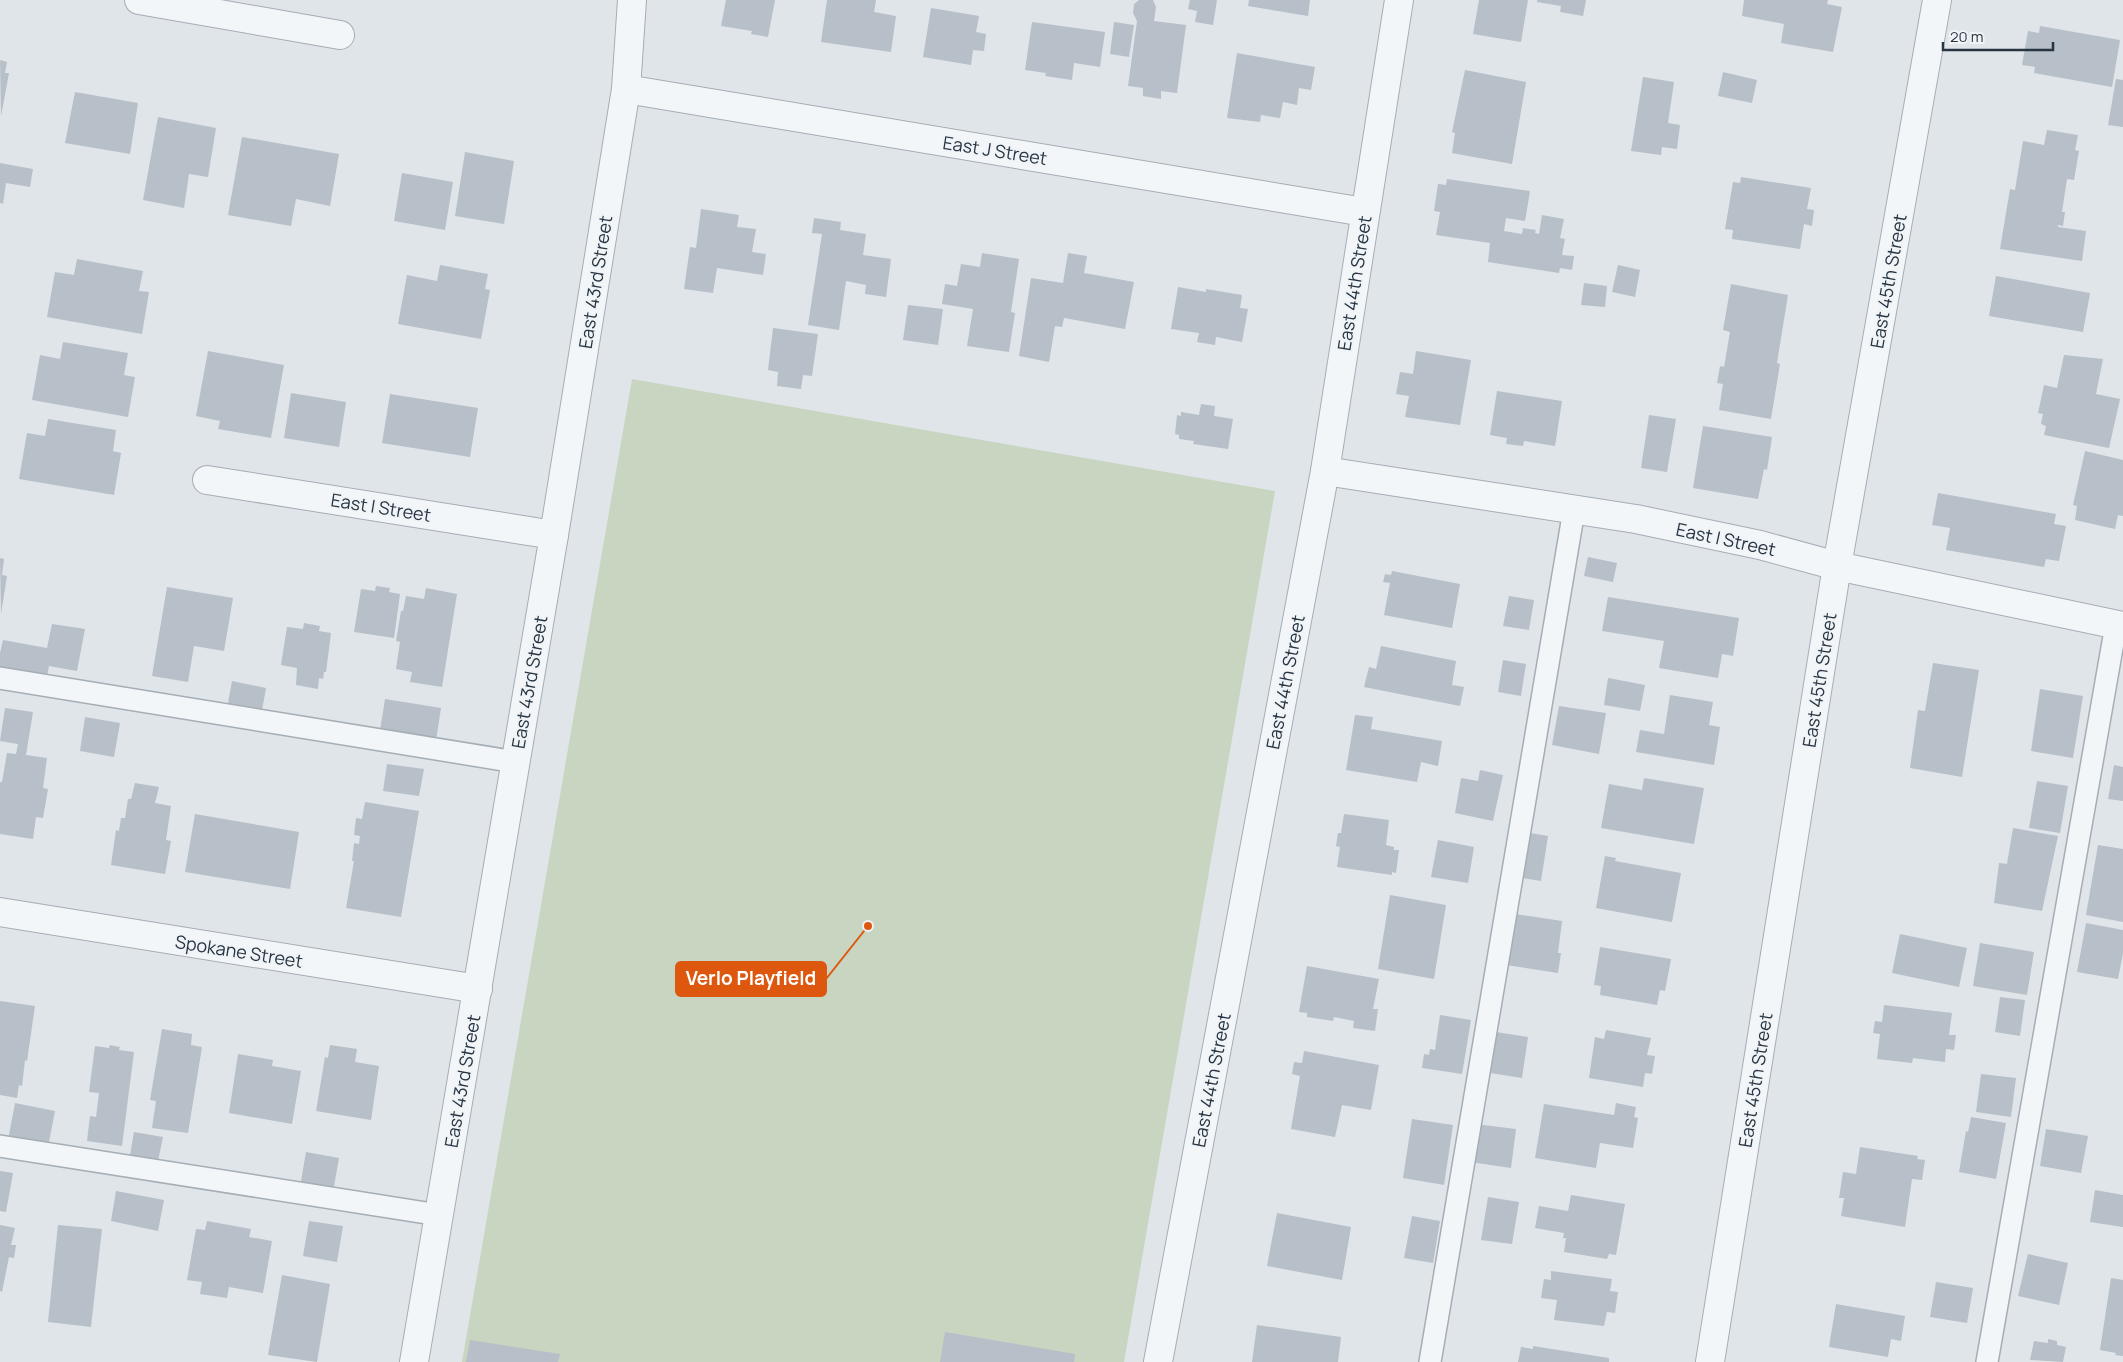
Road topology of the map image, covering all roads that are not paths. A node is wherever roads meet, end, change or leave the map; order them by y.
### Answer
1 (139, 0) edge
2 (632, 0) edge
3 (1399, 0) edge
4 (1937, 0) edge
5 (340, 35) dead end
6 (626, 89) junction
7 (1364, 212) junction
8 (1325, 471) junction
9 (207, 480) dead end
10 (1574, 510) junction
11 (554, 535) junction
12 (1837, 566) junction
13 (2120, 625) edge
14 (0, 678) edge
15 (516, 762) junction
16 (0, 912) edge
17 (478, 989) junction
18 (0, 1146) edge
19 (439, 1215) junction
20 (414, 1362) edge
21 (1158, 1362) edge
22 (1430, 1362) edge
23 (1710, 1362) edge
24 (1987, 1362) edge

1 - 5 street
2 - 6 street, East 43rd Street
3 - 7 street, East 44th Street
4 - 12 street, East 45th Street
6 - 7 street, East J Street
6 - 11 street, East 43rd Street
7 - 8 street, East 44th Street
8 - 10 street, East I Street
8 - 21 street, East 44th Street
9 - 11 street, East I Street
10 - 12 street, East I Street
10 - 22 lane
11 - 15 street, East 43rd Street
12 - 13 street, East I Street
12 - 23 street, East 45th Street
13 - 24 lane
14 - 15 lane
15 - 17 street, East 43rd Street
16 - 17 street, Spokane Street
17 - 19 street, East 43rd Street
18 - 19 lane
19 - 20 street, East 43rd Street

